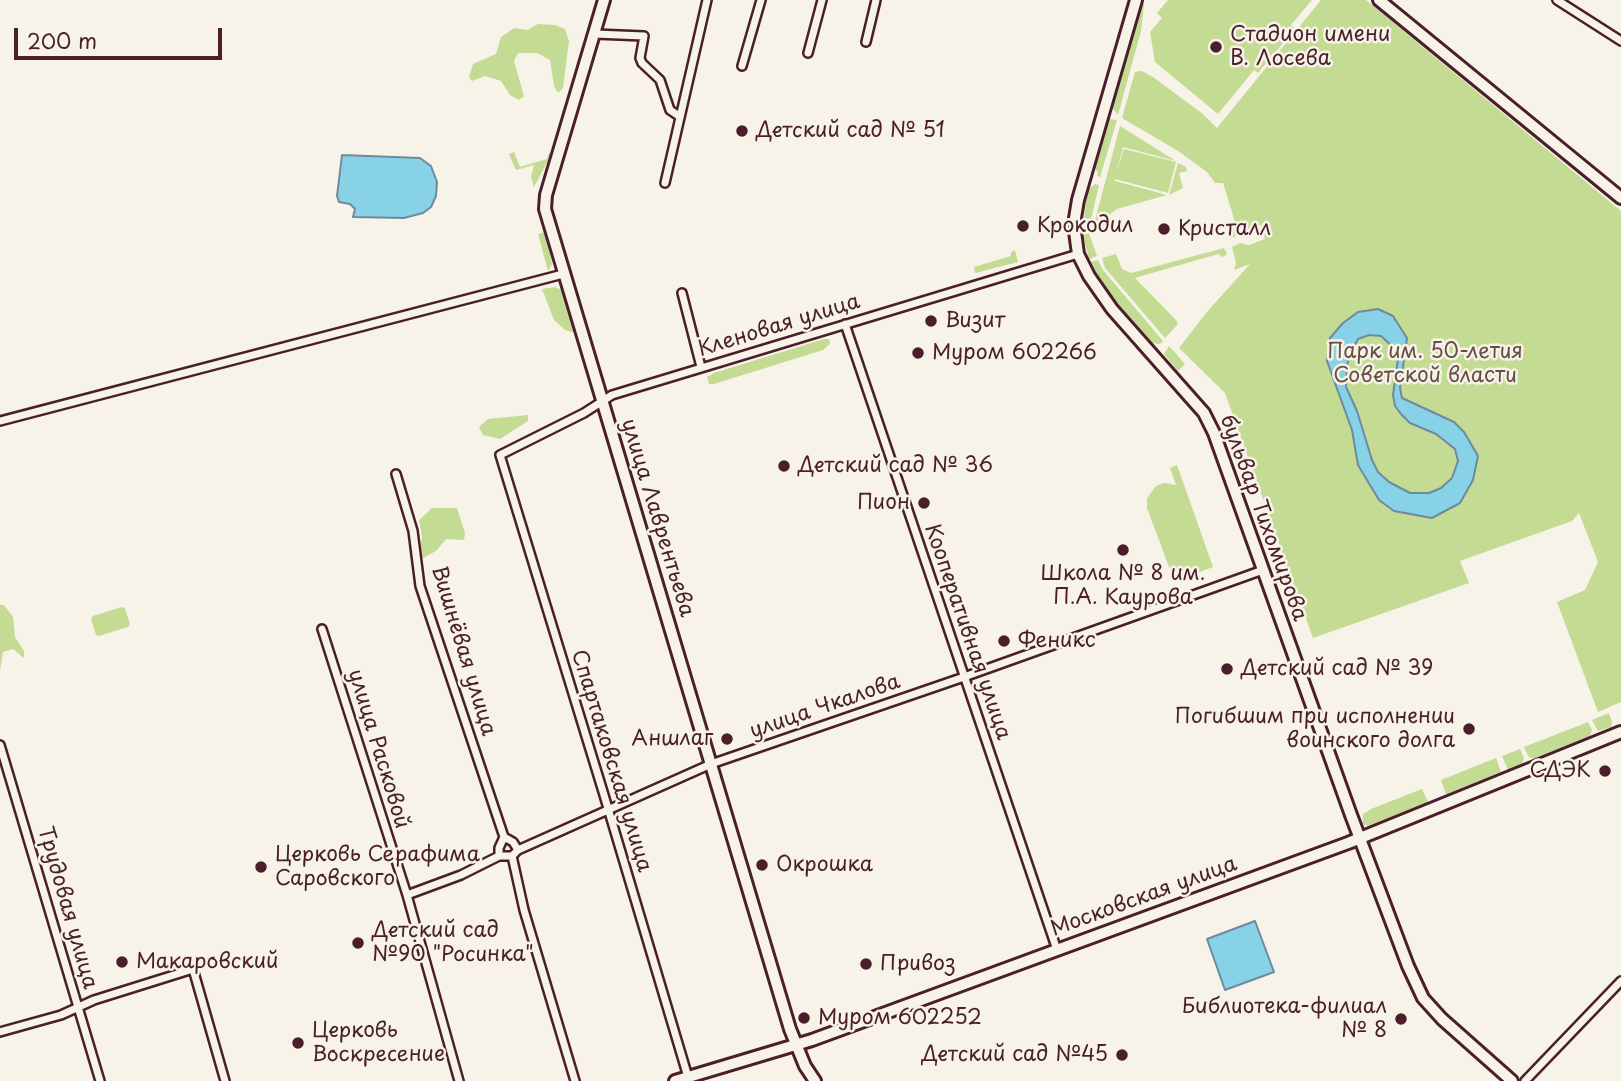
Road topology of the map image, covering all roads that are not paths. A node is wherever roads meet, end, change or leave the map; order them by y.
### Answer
1 (604, 0) edge
2 (707, 0) edge
3 (761, 0) edge
4 (822, 0) edge
5 (876, 0) edge
6 (1136, 0) edge
7 (1379, 0) edge
8 (1557, 0) edge
9 (595, 34) junction
10 (1621, 41) edge
11 (866, 42) dead end
12 (807, 53) dead end
13 (742, 66) dead end
14 (679, 116) junction
15 (666, 183) dead end
16 (1620, 196) edge
17 (1078, 254) junction
18 (563, 274) junction
19 (682, 293) dead end
20 (845, 324) junction
21 (701, 367) junction
22 (602, 401) junction
23 (0, 421) edge
24 (500, 455) joint
25 (396, 474) dead end
26 (1263, 570) junction
27 (322, 629) dead end
28 (964, 677) junction
29 (1621, 732) edge
30 (0, 745) edge
31 (710, 764) junction
32 (608, 809) junction
33 (504, 837) junction
34 (1360, 839) junction
35 (515, 853) junction
36 (499, 856) junction
37 (407, 895) junction
38 (1057, 950) junction
39 (1621, 981) edge
40 (78, 1008) junction
41 (0, 1032) edge
42 (795, 1045) junction
43 (688, 1077) junction
44 (100, 1081) edge
45 (225, 1081) edge
46 (460, 1081) edge
47 (575, 1081) edge
48 (675, 1081) edge
49 (815, 1081) edge
50 (1512, 1081) edge
51 (1525, 1081) edge

1 - 9 street, улица Лаврентьева
2 - 14 street
3 - 13 street
4 - 12 street
5 - 11 street
6 - 17 street, бульвар Тихомирова
7 - 16 street
8 - 10 street
9 - 14 street
9 - 18 street, улица Лаврентьева
14 - 15 street
17 - 20 street, Кленовая улица
17 - 26 street, бульвар Тихомирова
18 - 22 street, улица Лаврентьева
18 - 23 street
19 - 21 street
20 - 21 street, Кленовая улица
20 - 28 street, Кооперативная улица
21 - 22 street, Кленовая улица
22 - 24 street, Кленовая улица
22 - 31 street, улица Лаврентьева
24 - 32 street, Спартаковская улица
25 - 33 street, Вишнёвая улица
26 - 28 street, улица Чкалова
26 - 34 street, бульвар Тихомирова
27 - 37 street, улица Расковой
28 - 31 street, улица Чкалова
28 - 38 street, Кооперативная улица
29 - 34 street, Московская улица
30 - 40 street, Трудовая улица
31 - 32 street, улица Чкалова
31 - 42 street, улица Лаврентьева
32 - 35 street, улица Чкалова
32 - 43 street, Спартаковская улица
33 - 35 street, Вишнёвая улица
33 - 36 street
34 - 38 street, Московская улица
34 - 50 street, бульвар Тихомирова
35 - 36 street, улица Чкалова
35 - 47 street
36 - 37 street, улица Чкалова
37 - 46 street, улица Расковой
38 - 42 street, Московская улица
39 - 51 street
40 - 41 street
40 - 44 street, Трудовая улица
40 - 45 street
42 - 43 street, Московская улица
42 - 49 street, улица Лаврентьева
43 - 48 street, Московская улица

